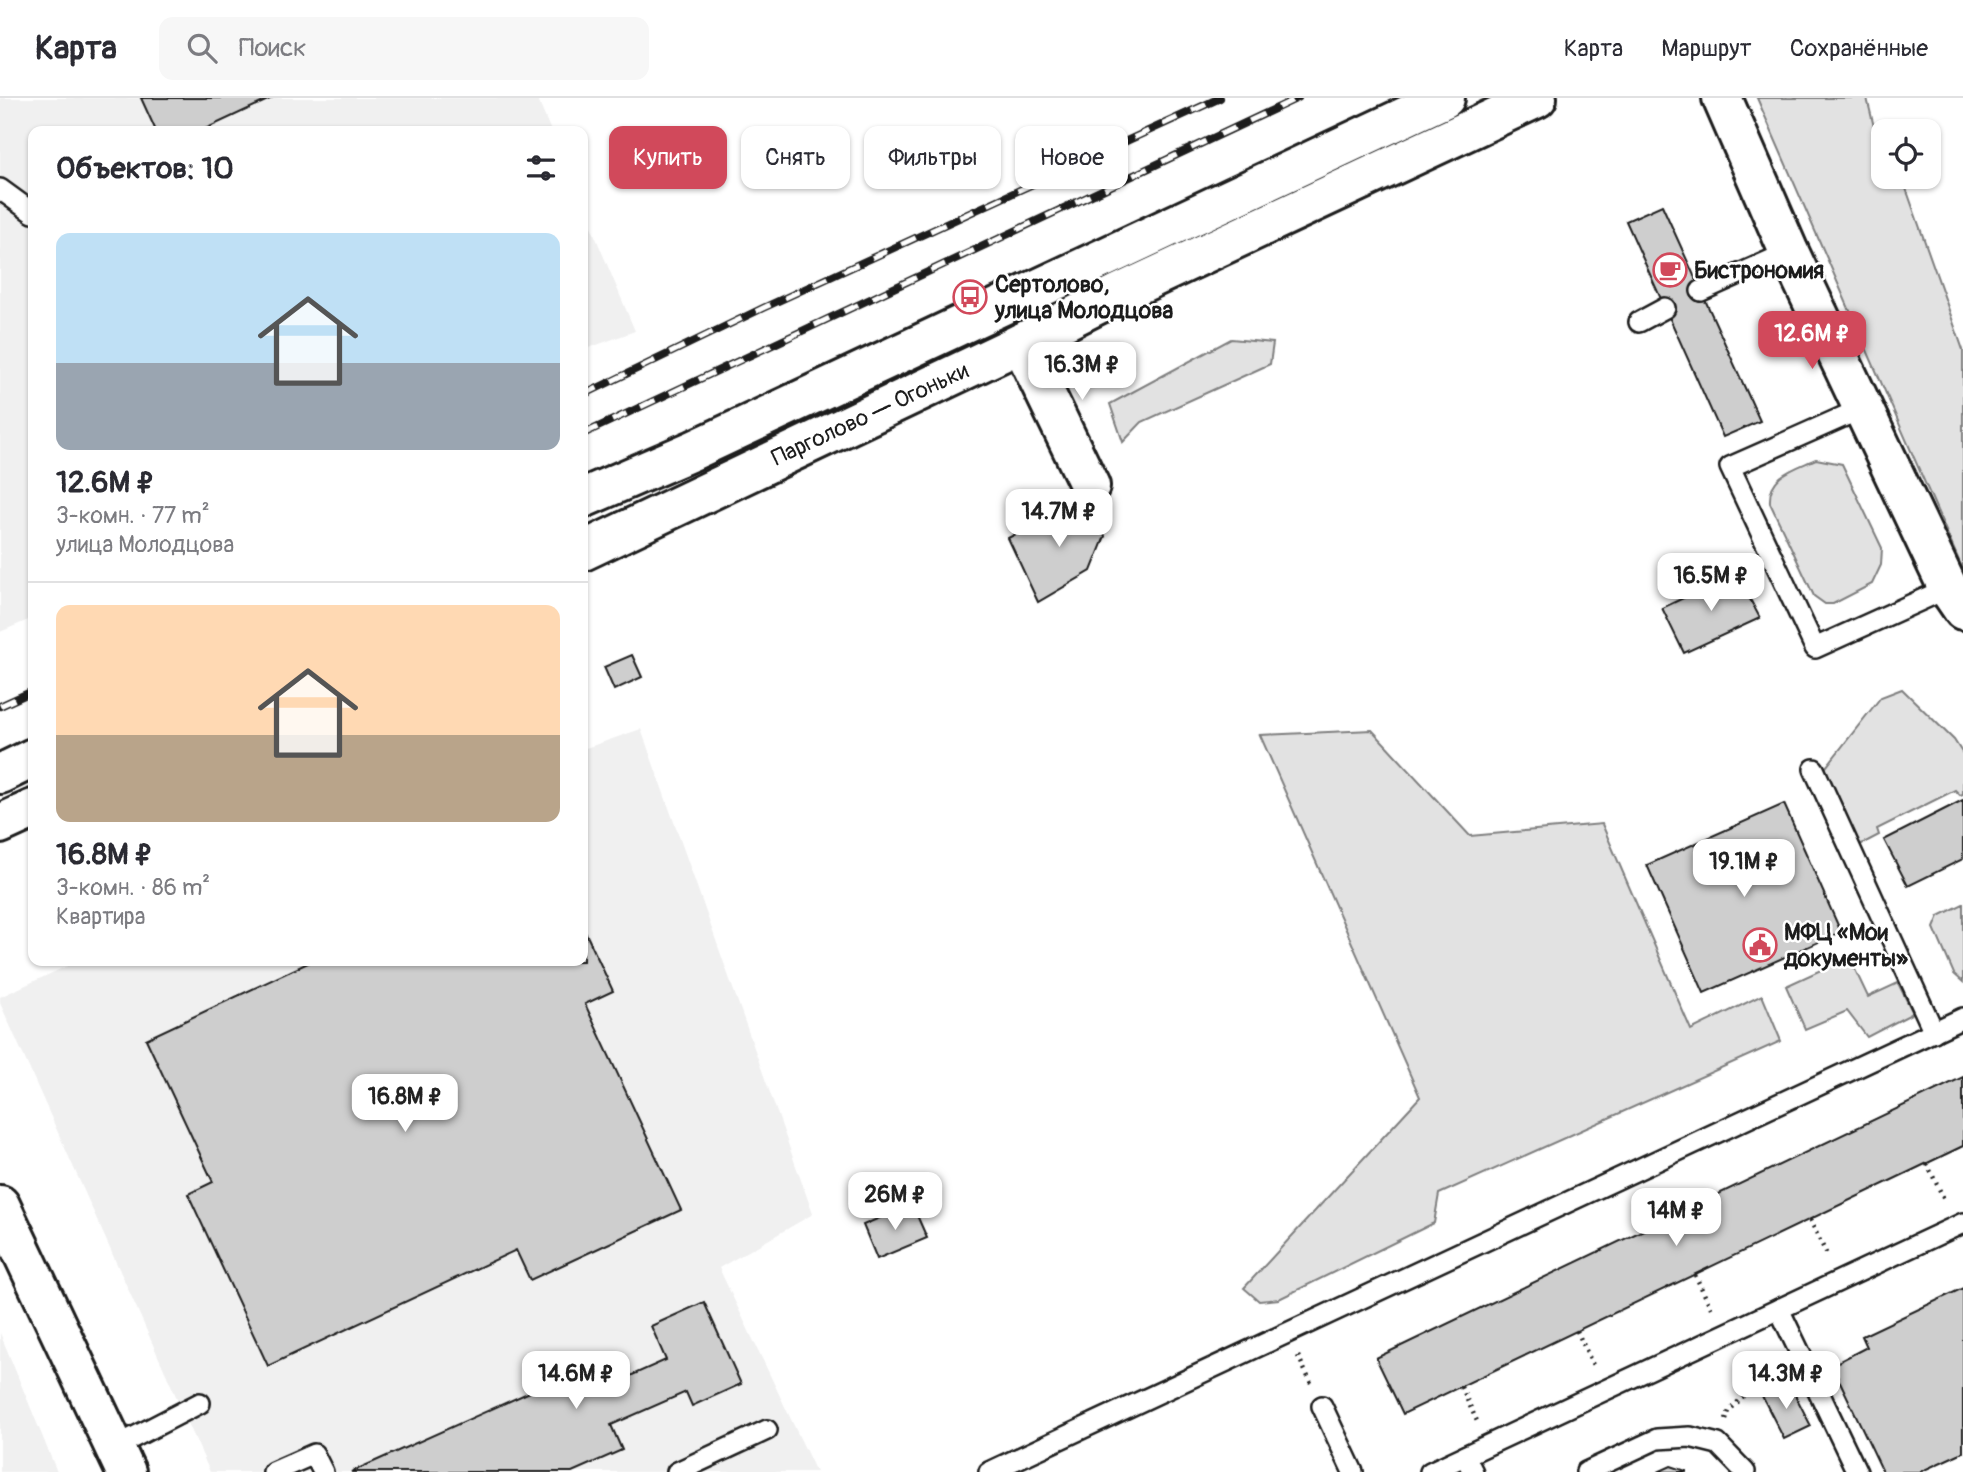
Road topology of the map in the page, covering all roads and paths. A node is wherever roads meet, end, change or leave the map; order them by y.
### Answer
1 (1445, 98) edge
2 (1537, 98) edge
3 (1721, 98) edge
4 (0, 189) edge
5 (28, 209) edge
6 (1789, 252) junction
7 (1701, 291) dead end
8 (1665, 308) dead end
9 (1639, 322) dead end
10 (1021, 343) junction
11 (1863, 408) junction
12 (1090, 486) dead end
13 (588, 496) edge
14 (588, 549) edge
15 (1955, 599) edge
16 (28, 760) edge
17 (1814, 769) dead end
18 (0, 774) edge
19 (28, 811) edge
20 (0, 824) edge
21 (1963, 1018) edge
22 (1934, 1032) junction
23 (1927, 1164) dead end
24 (1810, 1220) dead end
25 (4, 1223) edge
26 (1960, 1224) edge
27 (1695, 1275) dead end
28 (1839, 1281) junction
29 (1779, 1309) junction
30 (1577, 1331) dead end
31 (1288, 1334) junction
32 (1724, 1335) junction
33 (1763, 1376) dead end
34 (1461, 1387) dead end
35 (1605, 1390) junction
36 (200, 1403) dead end
37 (1322, 1406) joint
38 (1729, 1411) dead end
39 (767, 1430) dead end
40 (1488, 1445) junction
41 (121, 1460) edge
42 (1469, 1464) edge
43 (273, 1472) edge
44 (323, 1472) edge
45 (677, 1472) edge
46 (989, 1472) edge
47 (1353, 1472) edge
48 (1430, 1472) edge
49 (1586, 1472) edge
50 (1745, 1472) edge
51 (1857, 1472) edge

1 - 13 main road, Парголово — Огоньки
2 - 10 main road, Парголово — Огоньки
3 - 6 main road
4 - 5 lane
6 - 7 lane
6 - 11 main road
8 - 9 lane
10 - 12 main road
10 - 14 main road, Парголово — Огоньки
11 - 15 main road
11 - 15 lane
16 - 18 main road
17 - 22 lane
19 - 20 main road
21 - 22 lane
22 - 31 lane
23 - 26 path
24 - 28 path
25 - 41 main road
26 - 28 lane
27 - 32 path
28 - 29 lane
29 - 32 lane
29 - 51 lane
30 - 35 path
31 - 37 path
31 - 46 lane
32 - 35 lane
33 - 38 path
34 - 40 path
35 - 40 lane
36 - 41 lane
37 - 47 lane
39 - 45 lane
40 - 42 lane
42 - 48 lane
43 - 44 lane
49 - 50 lane

